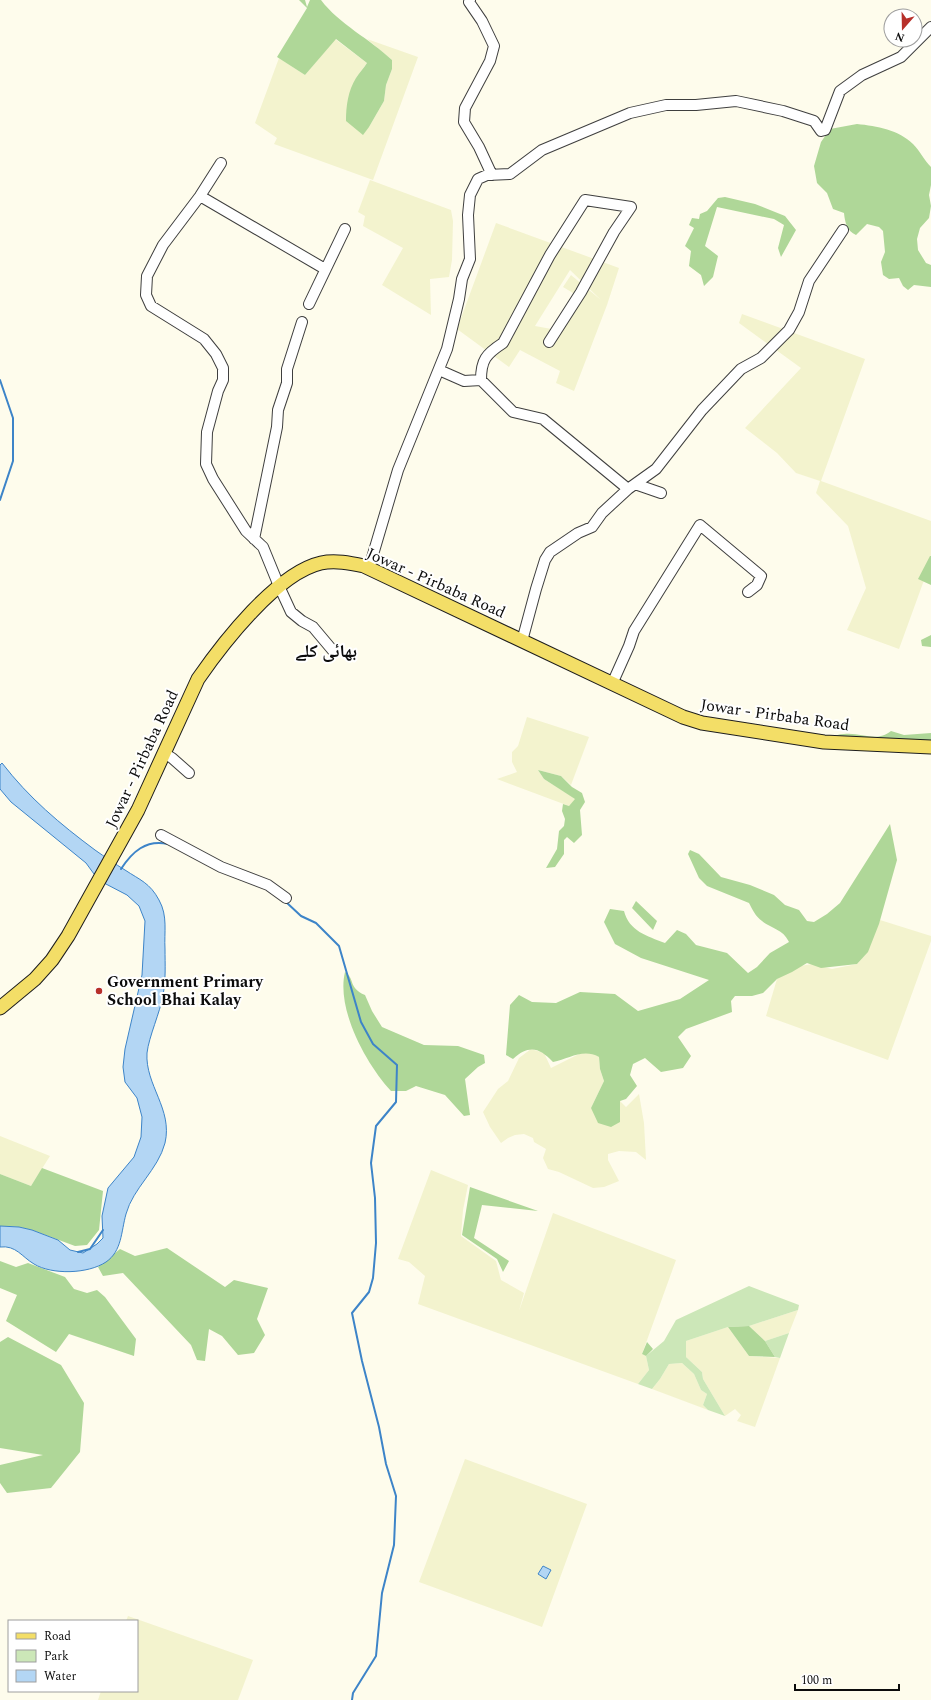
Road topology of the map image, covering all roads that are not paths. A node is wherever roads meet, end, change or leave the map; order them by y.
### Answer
1 (470, 0) edge
2 (931, 26) edge
3 (221, 163) dead end
4 (492, 175) junction
5 (200, 196) junction
6 (345, 229) dead end
7 (843, 230) dead end
8 (325, 269) junction
9 (310, 304) dead end
10 (302, 322) dead end
11 (549, 342) dead end
12 (439, 370) junction
13 (481, 380) junction
14 (631, 487) junction
15 (661, 493) dead end
16 (254, 540) junction
17 (369, 568) junction
18 (279, 586) junction
19 (748, 592) dead end
20 (522, 641) junction
21 (334, 652) dead end
22 (612, 684) junction
23 (931, 747) edge
24 (164, 753) junction
25 (189, 773) dead end
26 (161, 835) dead end
27 (286, 898) dead end
28 (0, 1008) edge

1 - 4 street
2 - 4 street
3 - 5 street
4 - 12 street
5 - 8 street
5 - 16 street
6 - 8 street
7 - 14 street
8 - 9 street
10 - 16 street
11 - 13 street
12 - 13 street
12 - 17 street
13 - 14 street
14 - 15 street
14 - 20 street
16 - 18 street
17 - 18 main road, Jowar - Pirbaba Road
17 - 20 main road, Jowar - Pirbaba Road
18 - 21 street
18 - 24 main road, Jowar - Pirbaba Road
19 - 22 street
20 - 22 main road, Jowar - Pirbaba Road
22 - 23 main road, Jowar - Pirbaba Road
24 - 25 street
24 - 28 main road, Jowar - Pirbaba Road
26 - 27 street

